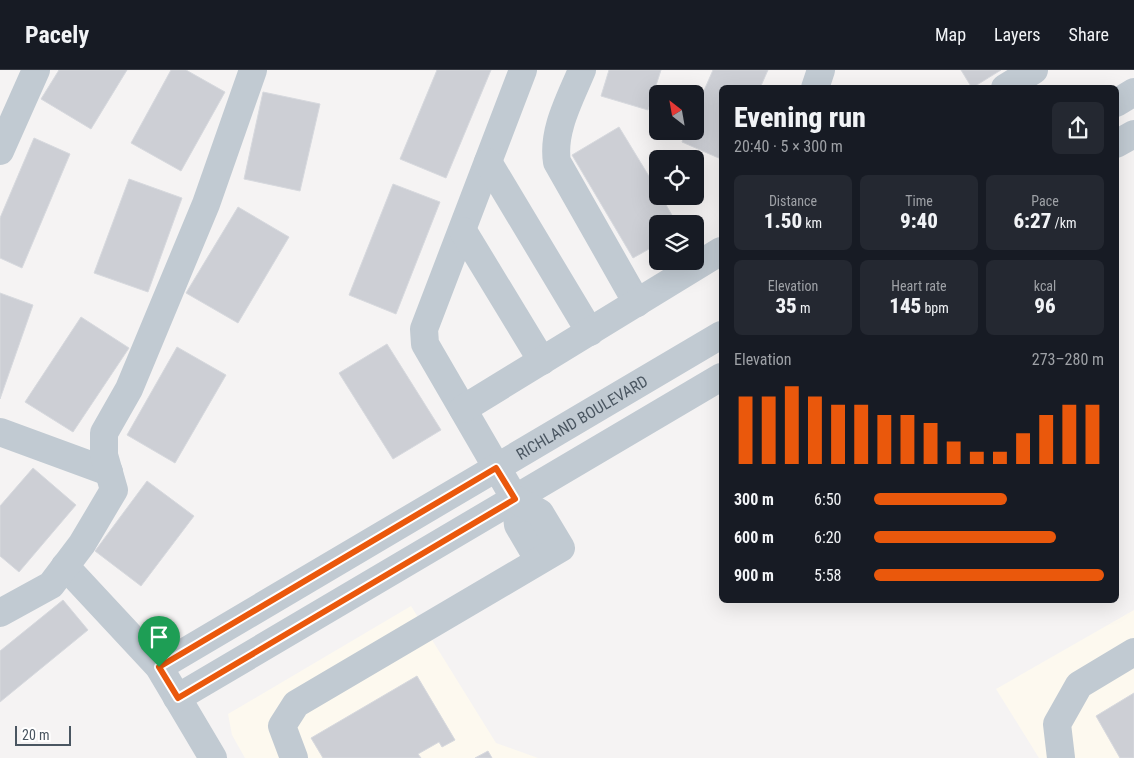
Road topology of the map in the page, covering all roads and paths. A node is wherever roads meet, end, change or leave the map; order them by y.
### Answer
1 (36, 70) edge
2 (253, 70) edge
3 (523, 70) edge
4 (582, 70) edge
5 (822, 70) edge
6 (1034, 70) edge
7 (816, 85) edge
8 (1010, 85) edge
9 (1134, 92) edge
10 (1119, 101) edge
11 (1134, 134) edge
12 (1119, 142) edge
13 (0, 151) edge
14 (488, 162) junction
15 (463, 231) junction
16 (719, 252) edge
17 (637, 303) junction
18 (590, 332) junction
19 (719, 337) edge
20 (542, 361) junction
21 (719, 378) edge
22 (463, 409) junction
23 (0, 432) edge
24 (496, 468) junction
25 (109, 472) junction
26 (515, 499) junction
27 (66, 566) junction
28 (0, 613) edge
29 (1134, 652) edge
30 (159, 667) junction
31 (178, 698) junction
32 (212, 758) edge
33 (294, 758) edge
34 (1060, 758) edge

1 - 13 street
2 - 25 street
3 - 14 street
4 - 17 street
5 - 7 street
6 - 8 street
9 - 10 street
11 - 12 street
14 - 15 street
14 - 18 street
15 - 20 street
15 - 22 street
16 - 17 street
17 - 18 street
18 - 20 street
19 - 24 street, RICHLAND BOULEVARD
20 - 22 street
21 - 26 street
22 - 24 street
23 - 25 street
24 - 26 street
24 - 30 street, RICHLAND BOULEVARD
25 - 27 street
26 - 31 street
26 - 33 street
27 - 28 street
27 - 30 street
29 - 34 street
30 - 31 street
31 - 32 street

